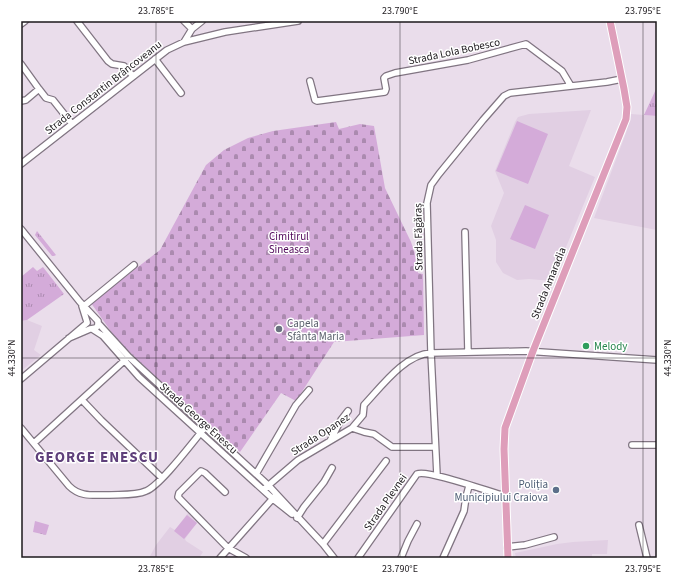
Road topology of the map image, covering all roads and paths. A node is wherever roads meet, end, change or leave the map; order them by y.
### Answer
1 (25, 21) edge
2 (77, 21) edge
3 (184, 21) edge
4 (202, 21) edge
5 (298, 21) edge
6 (610, 21) edge
7 (21, 24) edge
8 (192, 29) junction
9 (184, 42) junction
10 (155, 59) junction
11 (21, 64) edge
12 (133, 76) junction
13 (622, 79) junction
14 (310, 81) dead end
15 (571, 86) junction
16 (39, 89) junction
17 (181, 93) dead end
18 (21, 101) edge
19 (72, 124) junction
20 (21, 164) edge
21 (21, 229) edge
22 (465, 232) dead end
23 (134, 265) dead end
24 (82, 304) junction
25 (97, 320) junction
26 (87, 322) junction
27 (91, 329) junction
28 (69, 338) junction
29 (533, 351) junction
30 (468, 352) junction
31 (431, 353) junction
32 (126, 359) junction
33 (657, 360) edge
34 (21, 379) edge
35 (309, 390) dead end
36 (82, 400) junction
37 (348, 411) dead end
38 (21, 428) edge
39 (206, 428) junction
40 (352, 428) junction
41 (201, 433) junction
42 (329, 442) junction
43 (34, 444) junction
44 (632, 445) dead end
45 (657, 445) edge
46 (435, 447) junction
47 (386, 461) dead end
48 (332, 468) dead end
49 (256, 474) junction
50 (437, 476) junction
51 (162, 478) junction
52 (268, 485) junction
53 (469, 486) junction
54 (263, 490) junction
55 (225, 492) dead end
56 (275, 496) junction
57 (505, 496) junction
58 (297, 518) junction
59 (417, 524) dead end
60 (639, 525) dead end
61 (554, 536) dead end
62 (323, 544) junction
63 (508, 547) junction
64 (228, 548) junction
65 (444, 556) edge
66 (220, 558) edge
67 (246, 558) edge
68 (334, 558) edge
69 (358, 558) edge
70 (401, 558) edge
71 (508, 558) edge
72 (647, 558) edge

1 - 7 street
2 - 12 street
3 - 8 street
4 - 8 street
5 - 9 street, Strada Constantin Brâncoveanu
6 - 13 main road, Strada Amaradia
8 - 9 street
9 - 10 street, Strada Constantin Brâncoveanu
10 - 12 street, Strada Constantin Brâncoveanu
10 - 17 street
11 - 16 street
12 - 19 street, Strada Constantin Brâncoveanu
13 - 15 street, Strada Făgăraș
13 - 29 main road, Strada Amaradia
14 - 15 street, Strada Lola Bobesco
15 - 31 street, Strada Făgăraș
16 - 18 street
16 - 19 street
19 - 20 street, Strada Constantin Brâncoveanu
21 - 24 street, Strada George Enescu
22 - 30 street
23 - 24 street
24 - 25 street, Strada George Enescu
24 - 26 street, Strada George Enescu
25 - 26 street
25 - 27 street
25 - 32 street, Strada George Enescu
26 - 27 street
26 - 28 street
27 - 28 street
27 - 32 street, Strada George Enescu
28 - 34 street
29 - 30 street, Strada Opanez
29 - 33 street, Strada Opanez
29 - 57 main road, Strada Amaradia
30 - 31 street, Strada Opanez
31 - 40 street, Strada Opanez
31 - 46 street, Strada Făgăraș
32 - 36 street
32 - 39 street, Strada George Enescu
32 - 41 street, Strada George Enescu
35 - 49 street
36 - 43 street
36 - 51 street
37 - 42 street
38 - 43 street
39 - 41 street
39 - 49 street, Strada George Enescu
40 - 42 street, Strada Opanez
40 - 46 street
41 - 51 street
41 - 54 street, Strada George Enescu
42 - 52 street, Strada Opanez
43 - 51 street
44 - 45 street
46 - 50 street, Strada Făgăraș
47 - 62 street
48 - 58 street
49 - 52 street, Strada George Enescu
50 - 53 street, Strada Plevnei
50 - 69 street, Strada Plevnei
52 - 54 street, Strada Opanez
52 - 56 street, Strada George Enescu
53 - 57 street, Strada Plevnei
53 - 65 street
54 - 56 street, Strada George Enescu
55 - 64 street
56 - 58 street, Strada George Enescu
56 - 64 street
57 - 63 main road, Strada Amaradia
58 - 62 street, Strada George Enescu
59 - 70 street
60 - 72 street
61 - 63 street
62 - 68 street, Strada George Enescu
63 - 71 main road, Strada Amaradia
64 - 66 street
64 - 67 street

